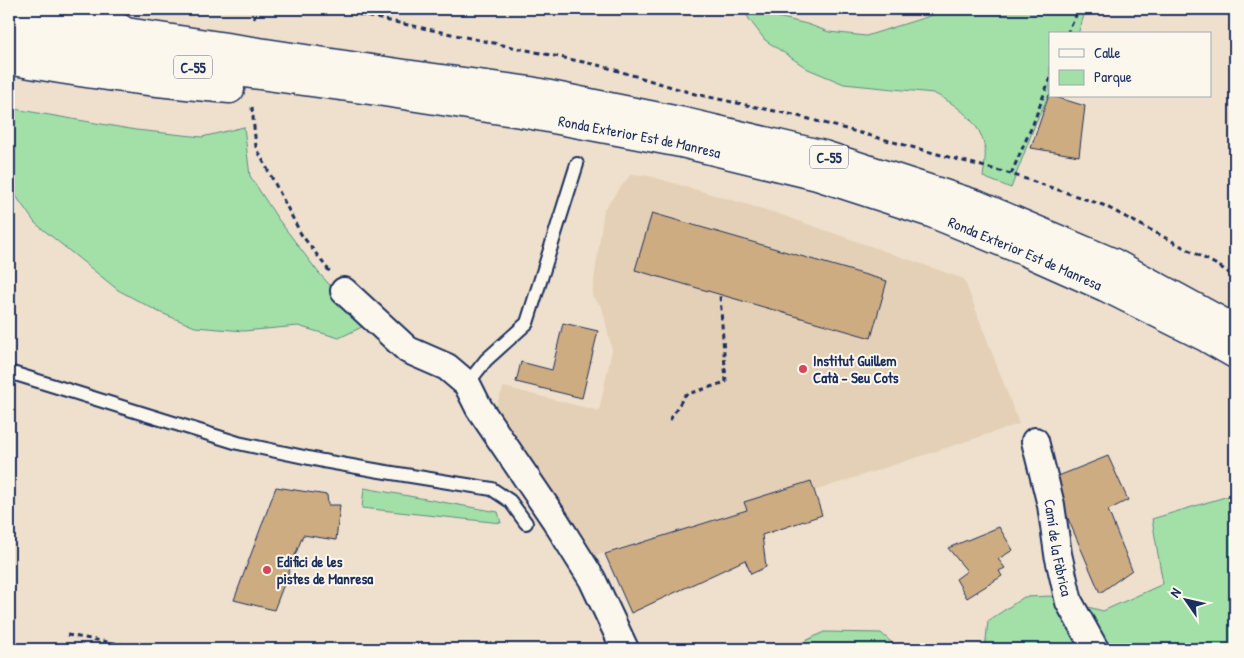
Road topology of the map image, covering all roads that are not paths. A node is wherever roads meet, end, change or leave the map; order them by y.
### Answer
1 (84, 9) edge
2 (9, 19) edge
3 (126, 32) junction
4 (9, 41) edge
5 (9, 60) edge
6 (377, 91) junction
7 (577, 164) dead end
8 (344, 291) road end
9 (1235, 329) edge
10 (1235, 354) edge
11 (9, 372) edge
12 (467, 384) junction
13 (1035, 441) dead end
14 (526, 523) dead end
15 (625, 649) edge
16 (1095, 649) edge

1 - 3 highway
2 - 3 highway, Ronda Exterior Est de Manresa / C-55
3 - 9 highway, Ronda Exterior Est de Manresa / C-55
4 - 6 highway, Ronda Exterior Est de Manresa / C-55
5 - 6 highway
6 - 10 highway, Ronda Exterior Est de Manresa / C-55
7 - 12 lane
8 - 12 street
11 - 14 lane
12 - 15 street
13 - 16 street, Camí de la Fàbrica

